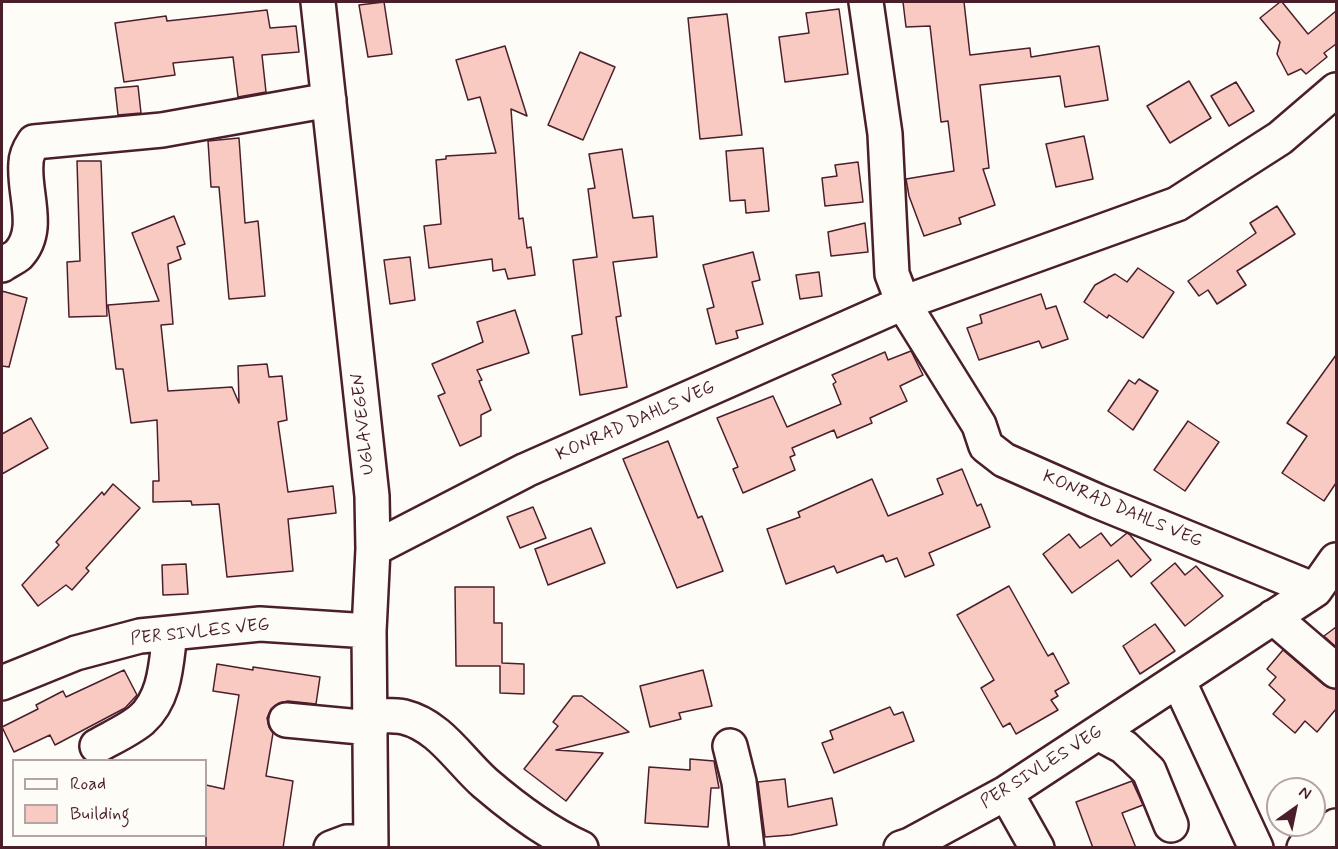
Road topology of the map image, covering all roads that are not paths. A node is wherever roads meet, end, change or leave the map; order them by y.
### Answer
1 (318, 2) edge
2 (866, 2) edge
3 (1336, 90) edge
4 (329, 100) junction
5 (2, 265) edge
6 (903, 303) junction
7 (373, 549) junction
8 (1329, 575) edge
9 (1273, 617) junction
10 (369, 631) junction
11 (170, 633) junction
12 (1336, 671) edge
13 (1178, 680) junction
14 (2, 684) edge
15 (286, 720) dead end
16 (371, 722) junction
17 (1098, 732) junction
18 (97, 746) dead end
19 (730, 746) dead end
20 (1006, 793) junction
21 (1171, 825) dead end
22 (1336, 826) edge
23 (370, 845) edge
24 (908, 847) edge
25 (331, 848) edge
26 (581, 848) edge
27 (747, 848) edge
28 (1037, 848) edge
29 (1256, 848) edge
30 (1304, 848) edge

1 - 4 street, UGLAVEGEN
2 - 6 street, KONRAD DAHLS VEG
3 - 6 street, KONRAD DAHLS VEG
4 - 5 street
4 - 7 street, UGLAVEGEN
6 - 7 street, KONRAD DAHLS VEG
6 - 8 street, KONRAD DAHLS VEG
7 - 10 street, UGLAVEGEN
8 - 9 street, PER SIVLES VEG
9 - 12 street
9 - 13 street, PER SIVLES VEG
10 - 11 street, PER SIVLES VEG
10 - 16 street, UGLAVEGEN
11 - 14 street, PER SIVLES VEG
11 - 18 street
13 - 17 street, PER SIVLES VEG
13 - 29 street
15 - 16 street
16 - 23 street, UGLAVEGEN
16 - 26 street
17 - 20 street, PER SIVLES VEG
17 - 21 street
19 - 27 street
20 - 24 street, PER SIVLES VEG
20 - 28 street
22 - 30 street
23 - 25 street

